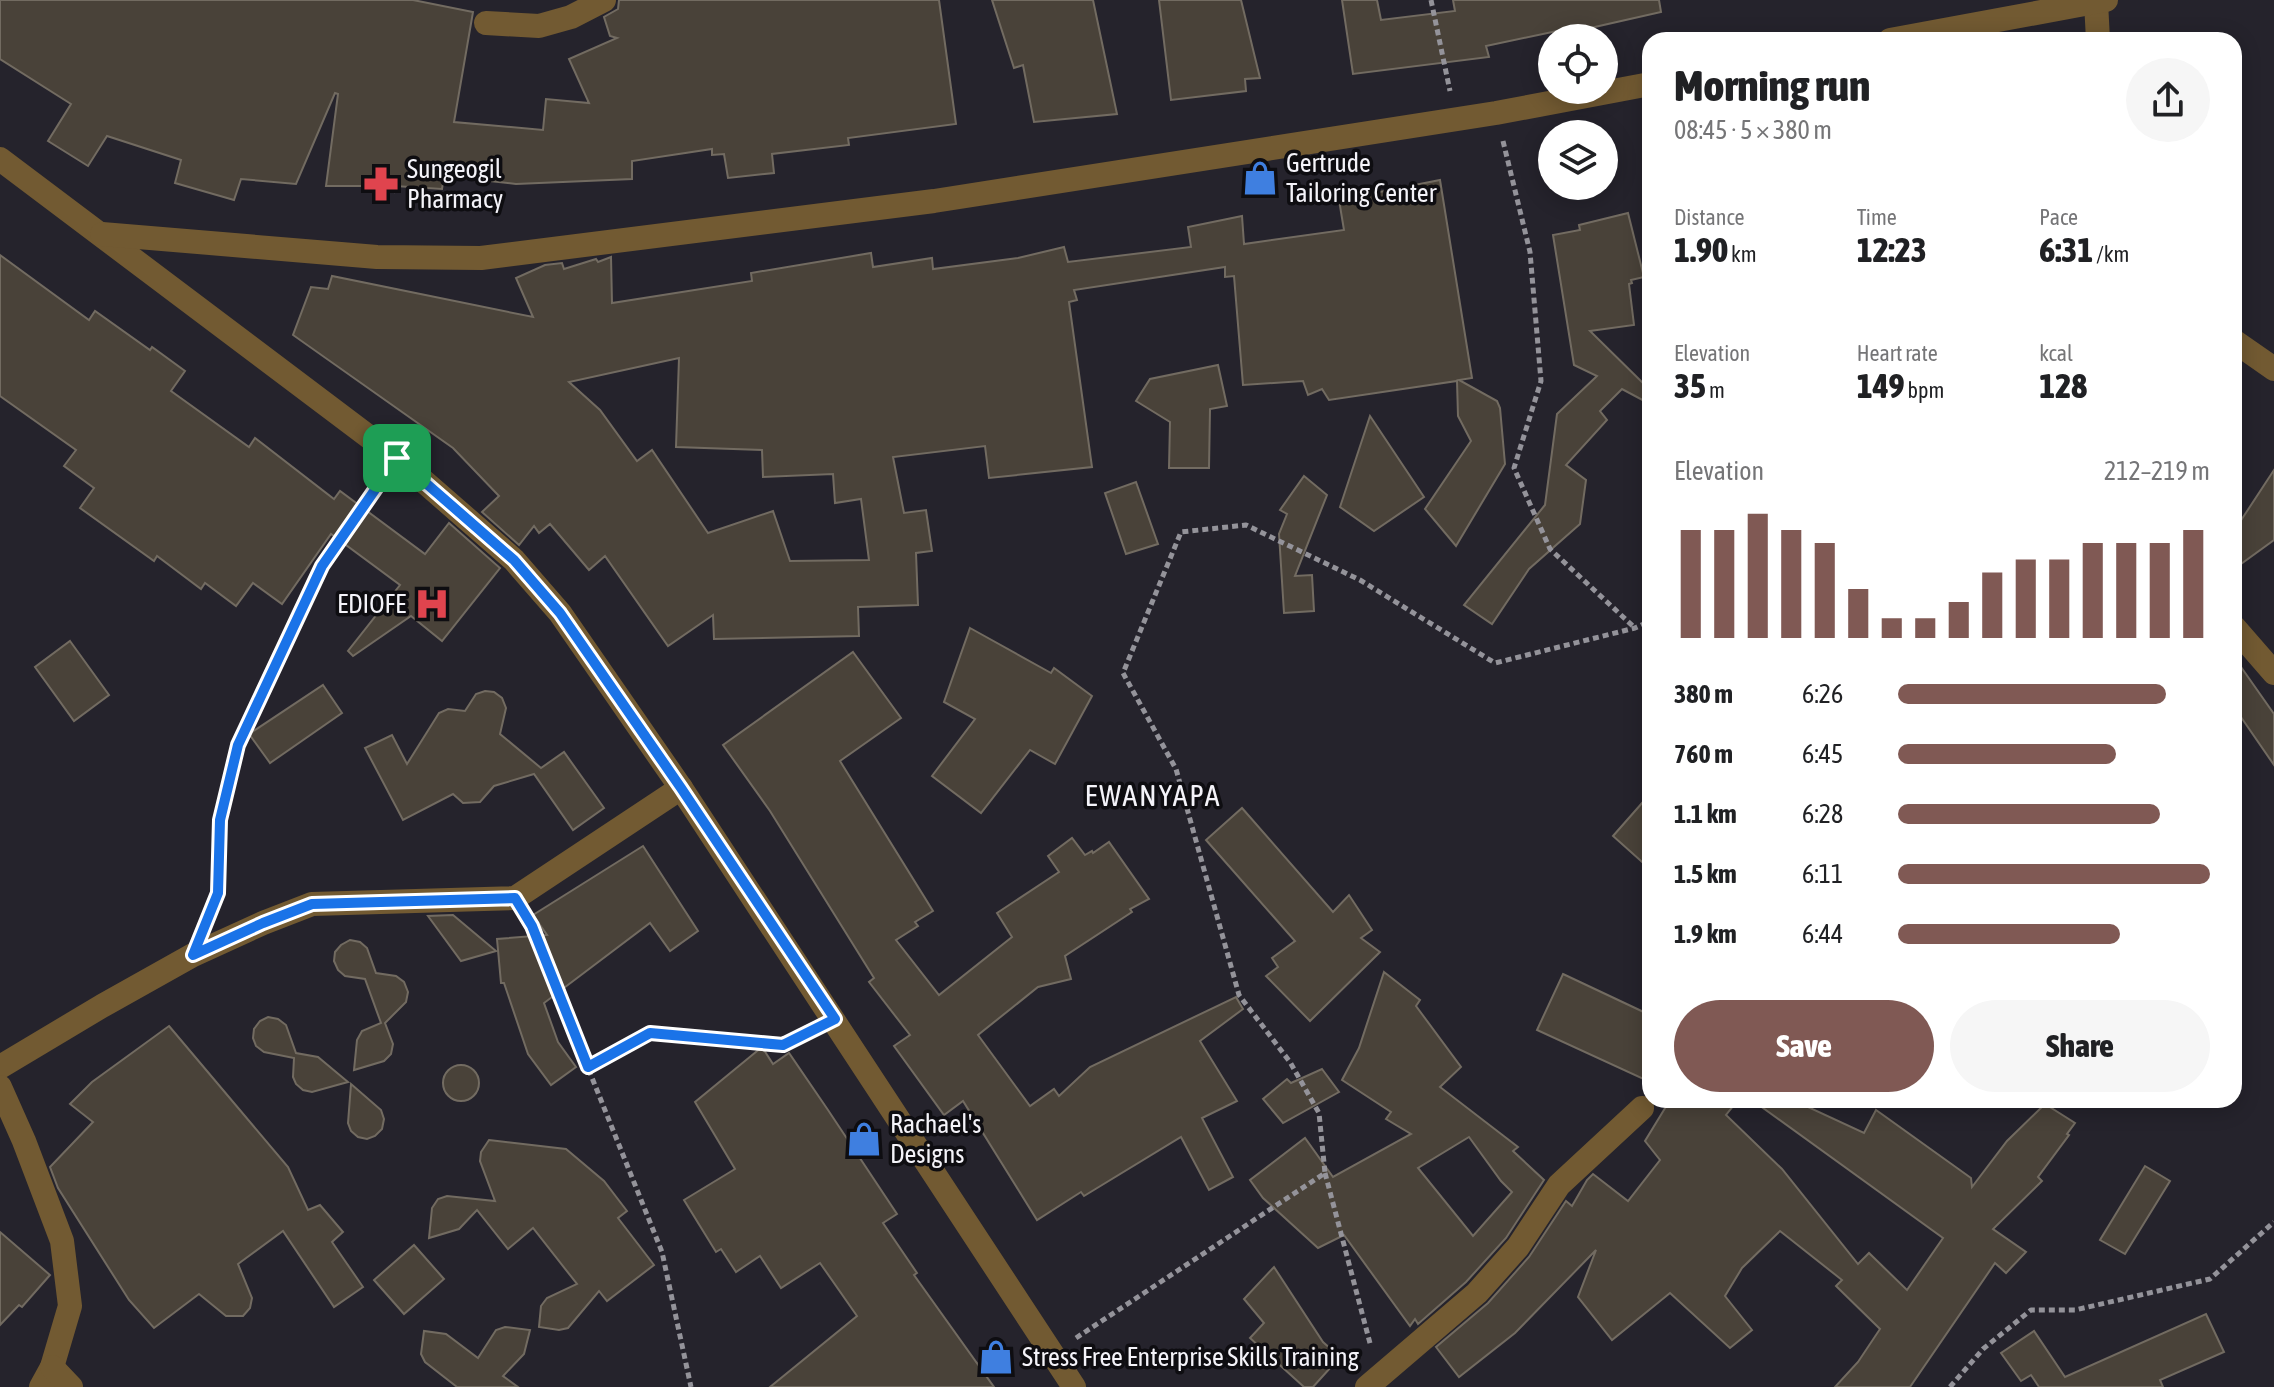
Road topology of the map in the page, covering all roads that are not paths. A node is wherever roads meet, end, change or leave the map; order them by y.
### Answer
1 (604, 0) edge
2 (2101, 1) edge
3 (486, 23) dead end
4 (1933, 32) edge
5 (2099, 32) edge
6 (1642, 86) edge
7 (0, 159) edge
8 (101, 234) junction
9 (2242, 347) edge
10 (2274, 369) edge
11 (2242, 636) edge
12 (2274, 673) edge
13 (681, 788) junction
14 (0, 1067) edge
15 (0, 1087) edge
16 (1642, 1108) dead end
17 (46, 1377) edge
18 (1372, 1381) edge
19 (71, 1387) edge
20 (1074, 1387) edge

1 - 3 street
2 - 4 street
2 - 5 street
6 - 8 street
7 - 8 street
8 - 13 street
9 - 10 street
11 - 12 street
13 - 14 street
13 - 20 street
15 - 17 street
16 - 18 street
17 - 19 street

